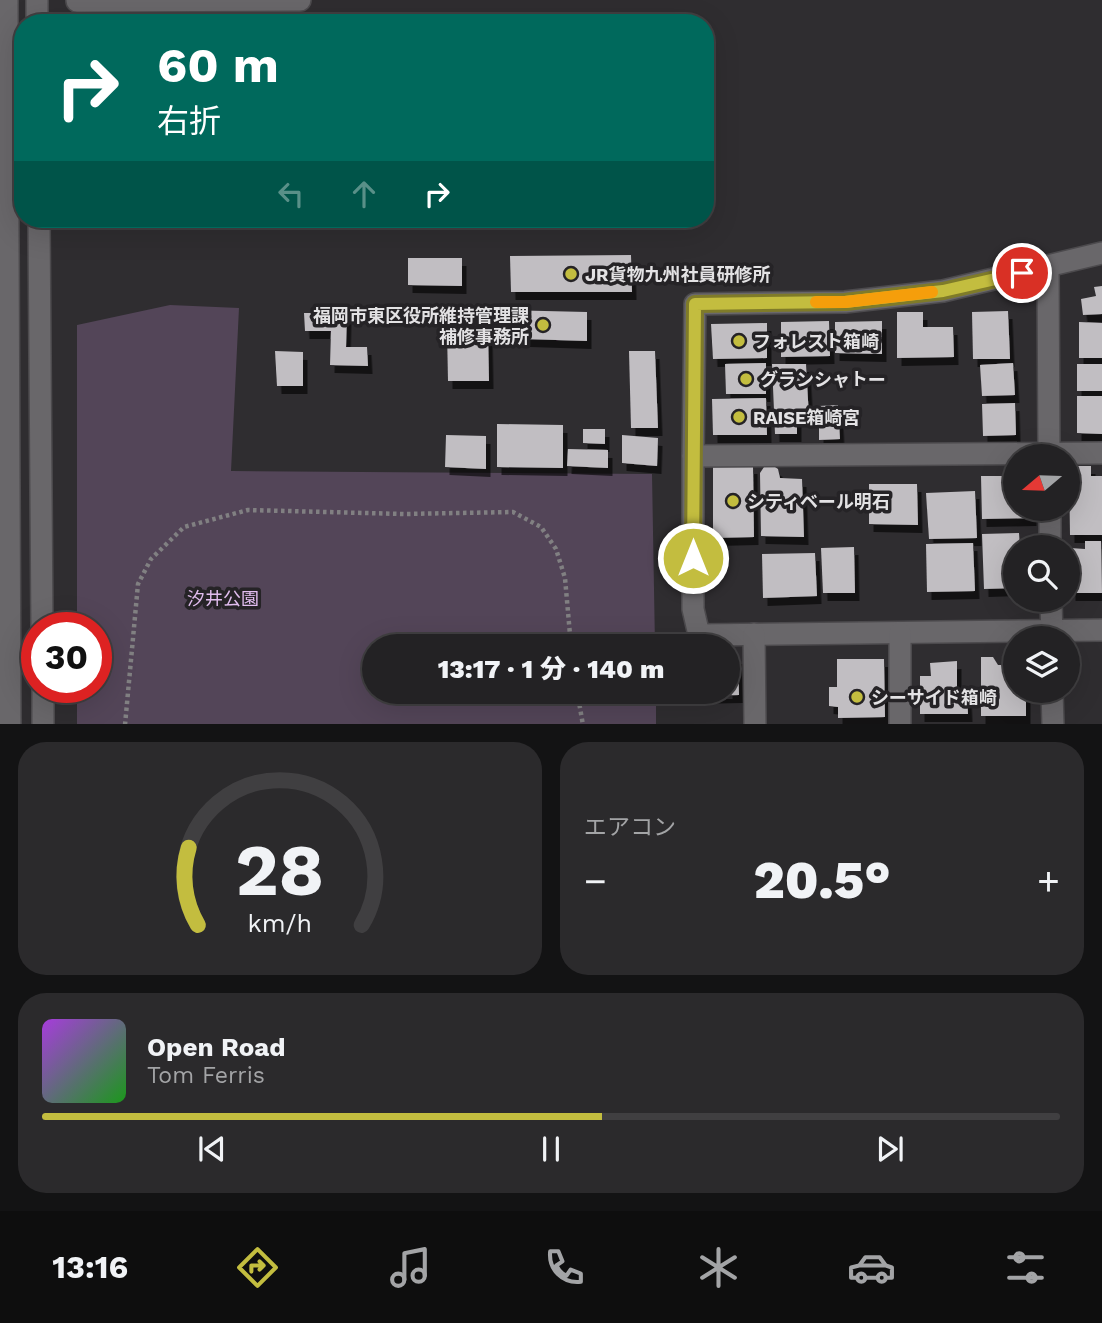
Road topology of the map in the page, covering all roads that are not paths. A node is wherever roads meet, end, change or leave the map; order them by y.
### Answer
1 (7, 0) edge
2 (77, 0) edge
3 (300, 0) edge
4 (39, 228) edge
5 (1102, 253) edge
6 (1048, 267) junction
7 (1049, 444) edge
8 (1102, 453) edge
9 (1080, 454) edge
10 (1003, 455) edge
11 (693, 456) junction
12 (42, 612) edge
13 (1102, 629) edge
14 (1080, 631) edge
15 (900, 633) junction
16 (754, 634) junction
17 (1003, 634) edge
18 (43, 703) edge
19 (1052, 703) edge
20 (10, 724) edge
21 (43, 724) edge
22 (755, 724) edge
23 (900, 724) edge
24 (1053, 724) edge

1 - 20 street
2 - 3 street
4 - 12 street
5 - 6 street
6 - 7 street
6 - 11 street
8 - 9 street
10 - 11 street
11 - 16 street
13 - 14 street
15 - 16 street
15 - 17 street
15 - 23 street
16 - 22 street
18 - 21 street
19 - 24 street

